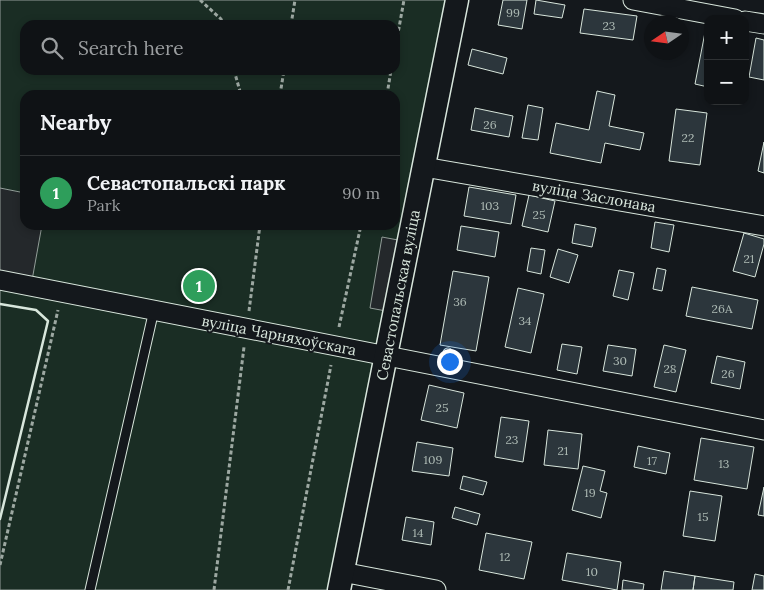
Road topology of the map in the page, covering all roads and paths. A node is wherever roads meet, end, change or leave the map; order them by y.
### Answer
1 (200, 0) edge
2 (295, 0) edge
3 (404, 0) edge
4 (458, 0) edge
5 (633, 0) edge
6 (714, 15) edge
7 (221, 20) edge
8 (292, 20) edge
9 (400, 22) edge
10 (749, 22) edge
11 (764, 24) edge
12 (235, 75) edge
13 (283, 75) edge
14 (390, 75) edge
15 (239, 90) edge
16 (281, 90) edge
17 (388, 90) edge
18 (424, 166) junction
19 (764, 226) edge
20 (259, 230) edge
21 (360, 230) edge
22 (0, 280) edge
23 (62, 292) junction
24 (154, 310) junction
25 (247, 328) junction
26 (335, 346) junction
27 (386, 356) junction
28 (764, 430) edge
29 (0, 565) edge
30 (341, 581) edge
31 (90, 590) edge
32 (214, 590) edge
33 (288, 590) edge
34 (436, 590) edge

1 - 7 path
2 - 8 path
3 - 9 path
4 - 18 street, Севастопальская вуліца
5 - 6 street
10 - 11 street
12 - 15 path
13 - 16 path
14 - 17 path
18 - 19 street, вуліца Заслонава
18 - 27 street, Севастопальская вуліца
20 - 25 path
21 - 26 path
22 - 23 street, вуліца Чарняхоўскага
23 - 24 street, вуліца Чарняхоўскага
23 - 29 path
24 - 25 street, вуліца Чарняхоўскага
24 - 31 lane
25 - 26 street, вуліца Чарняхоўскага
25 - 32 path
26 - 27 street, вуліца Чарняхоўскага
26 - 33 path
27 - 28 street, вуліца Чарняхоўскага
27 - 30 street, Севастопальская вуліца
30 - 34 street

